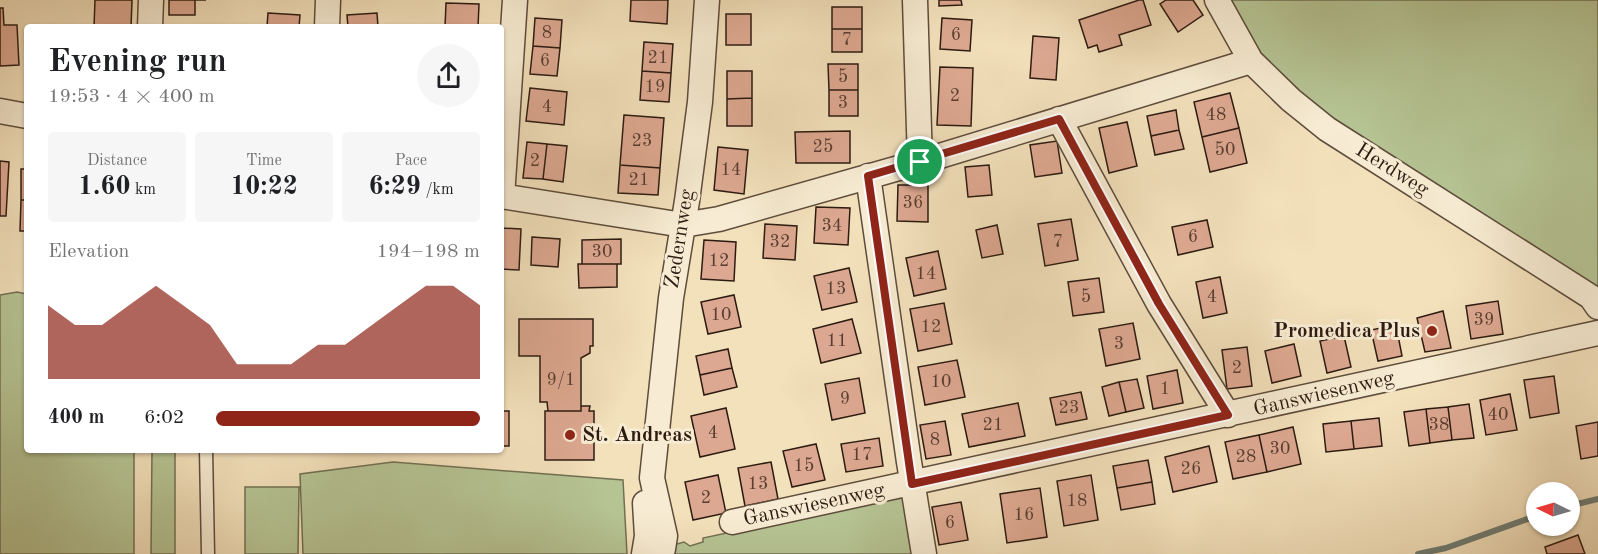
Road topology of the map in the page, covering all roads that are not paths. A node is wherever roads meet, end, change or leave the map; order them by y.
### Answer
1 (151, 0) edge
2 (328, 0) edge
3 (515, 0) edge
4 (707, 0) edge
5 (915, 0) edge
6 (1216, 0) edge
7 (150, 24) edge
8 (327, 24) edge
9 (1251, 61) junction
10 (0, 111) edge
11 (24, 115) edge
12 (1059, 119) junction
13 (920, 162) junction
14 (504, 166) edge
15 (868, 176) junction
16 (504, 196) edge
17 (683, 225) junction
18 (1598, 307) edge
19 (1598, 333) edge
20 (1228, 415) junction
21 (206, 453) edge
22 (652, 478) junction
23 (912, 484) junction
24 (732, 522) dead end
25 (208, 554) edge
26 (644, 554) edge
27 (661, 554) edge
28 (924, 554) edge

1 - 7 street
2 - 8 street
3 - 14 street
4 - 17 street, Zedernweg
5 - 13 street
6 - 9 street, Herdweg
9 - 12 street
9 - 18 street, Herdweg
10 - 11 street
12 - 13 street
12 - 20 street
13 - 15 street
15 - 17 street
15 - 23 street
16 - 17 street
17 - 22 street, Zedernweg
19 - 20 street, Ganswiesenweg
20 - 23 street, Ganswiesenweg
21 - 25 lane
22 - 26 street, Zedernweg
22 - 27 street, Zedernweg
23 - 24 street, Ganswiesenweg
23 - 28 street

